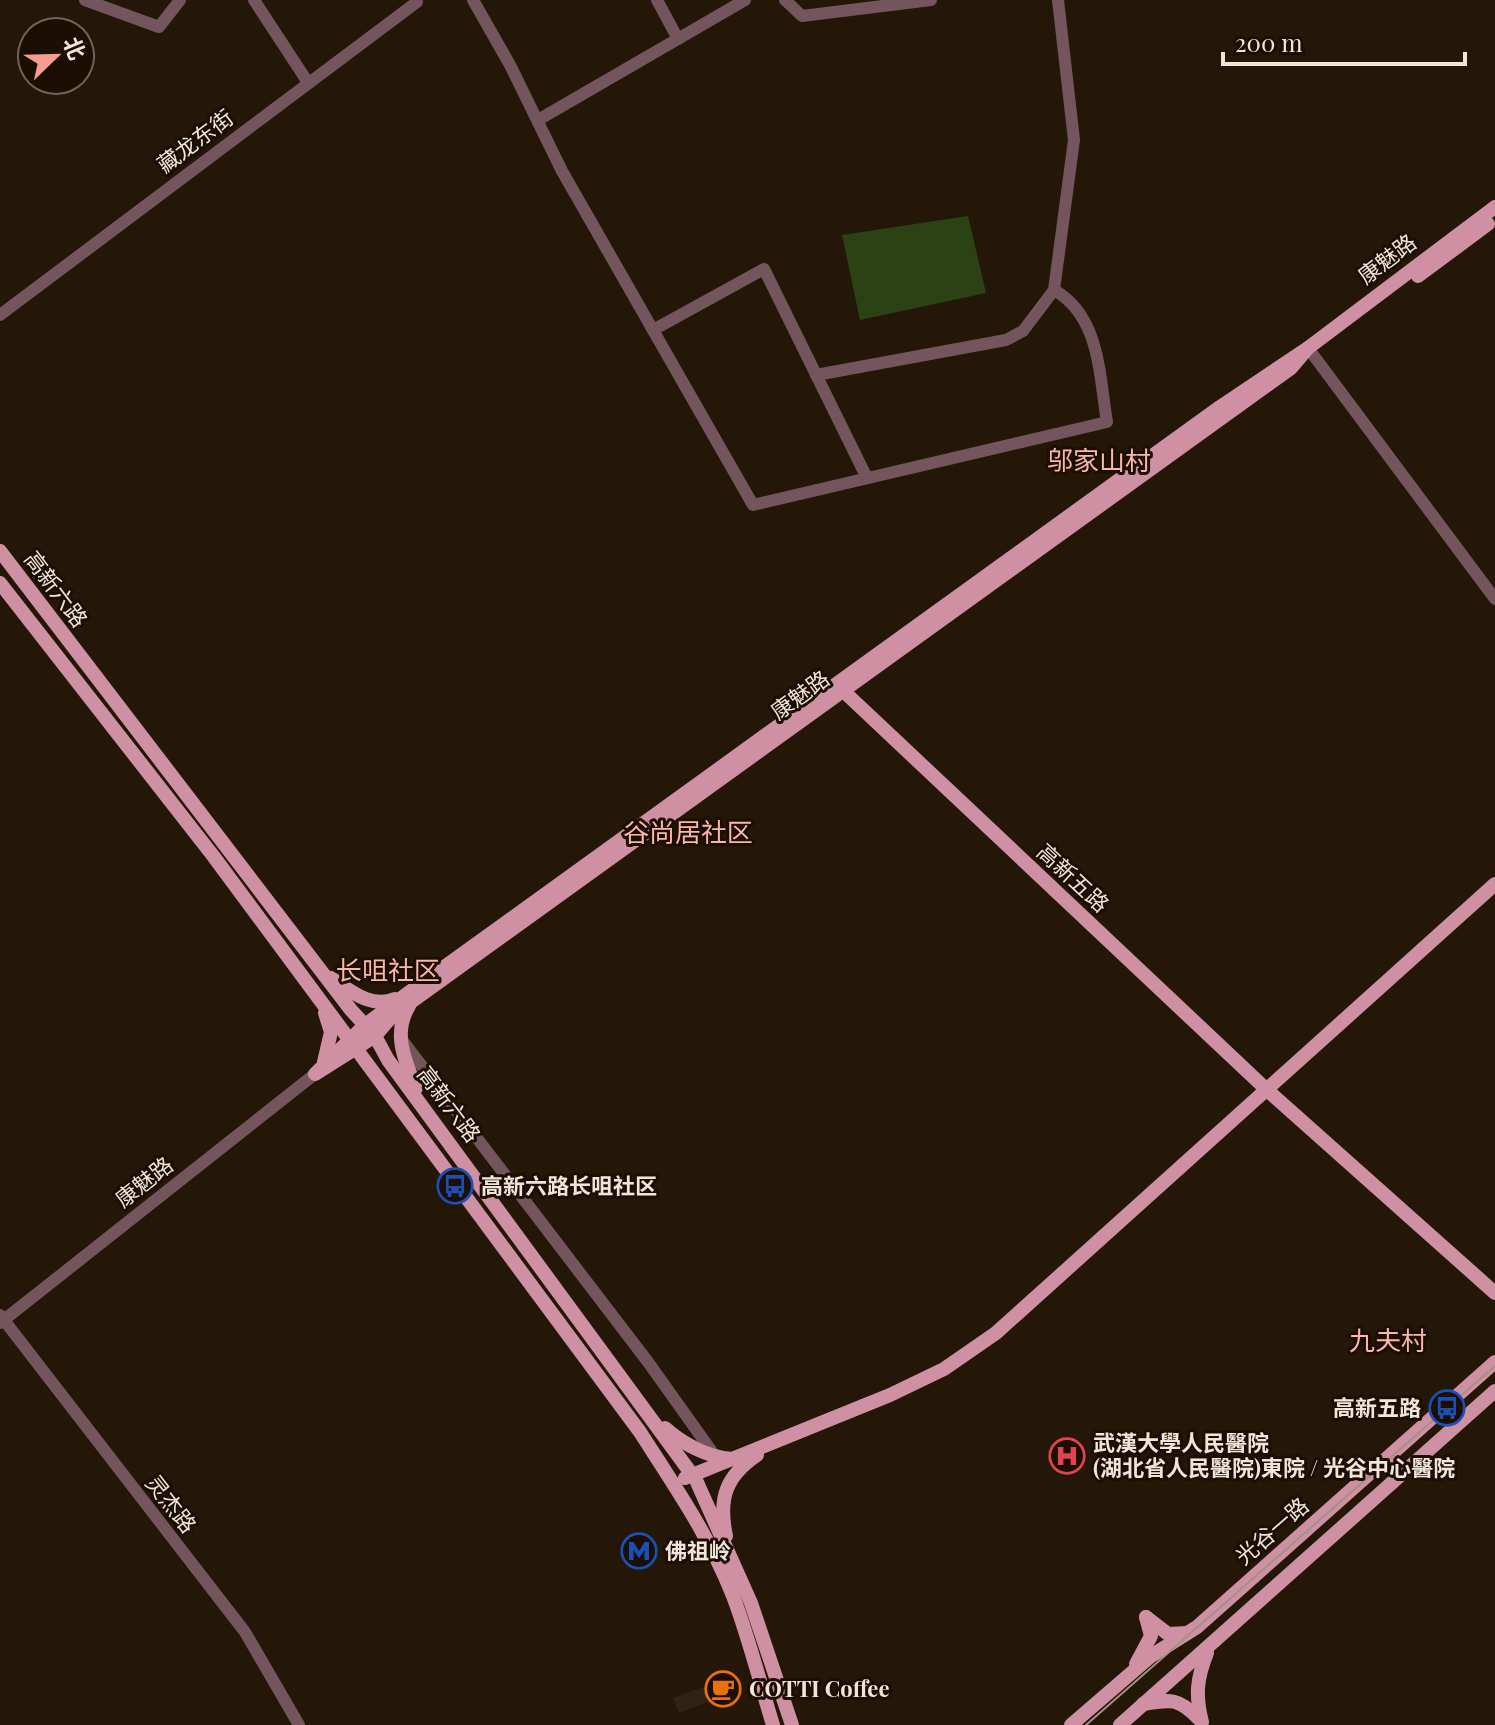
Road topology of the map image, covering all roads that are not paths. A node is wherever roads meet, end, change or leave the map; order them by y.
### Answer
1 (85, 0) edge
2 (180, 0) edge
3 (254, 0) edge
4 (473, 0) edge
5 (657, 0) edge
6 (745, 0) edge
7 (785, 0) edge
8 (931, 0) edge
9 (1058, 0) edge
10 (417, 2) dead end
11 (678, 39) junction
12 (307, 81) junction
13 (538, 120) junction
14 (1495, 207) edge
15 (1495, 218) edge
16 (1054, 290) junction
17 (0, 315) edge
18 (653, 330) junction
19 (1308, 348) junction
20 (816, 375) junction
21 (867, 478) junction
22 (0, 551) edge
23 (0, 583) edge
24 (1495, 599) edge
25 (840, 688) junction
26 (1495, 884) edge
27 (1495, 892) edge
28 (321, 972) junction
29 (310, 985) junction
30 (410, 998) junction
31 (370, 1031) junction
32 (401, 1038) junction
33 (352, 1045) junction
34 (315, 1074) junction
35 (380, 1079) junction
36 (1269, 1092) junction
37 (423, 1107) junction
38 (1495, 1293) edge
39 (1, 1320) edge
40 (1495, 1362) edge
41 (1495, 1391) edge
42 (647, 1411) junction
43 (750, 1454) junction
44 (715, 1456) junction
45 (694, 1478) junction
46 (675, 1486) junction
47 (732, 1559) junction
48 (1197, 1627) junction
49 (1208, 1650) junction
50 (1131, 1672) junction
51 (1143, 1704) junction
52 (1203, 1723) edge
53 (299, 1725) edge
54 (773, 1725) edge
55 (792, 1725) edge
56 (1071, 1725) edge
57 (1120, 1725) edge

1 - 2 street
3 - 12 street
4 - 13 street
5 - 11 street
6 - 11 street
7 - 8 street
9 - 16 street
10 - 12 street, 藏龙东街
11 - 13 street
12 - 17 street, 藏龙东街
13 - 18 street
14 - 19 main road, 康魅路
15 - 19 main road, 康魅路
16 - 20 street
16 - 21 street
18 - 20 street
18 - 21 street
19 - 24 street
19 - 25 main road, 康魅路
20 - 21 street
22 - 28 main road, 高新六路
23 - 29 main road, 高新六路
25 - 30 main road, 康魅路
25 - 36 main road, 高新五路
26 - 36 main road
27 - 36 main road
28 - 30 main road
28 - 31 main road, 高新六路
29 - 33 main road, 高新六路
29 - 34 main road
30 - 31 main road, 康魅路
30 - 32 main road
31 - 33 main road, 康魅路
31 - 37 main road, 高新六路
32 - 37 main road
32 - 44 street
33 - 34 main road, 康魅路
33 - 35 main road, 高新六路
34 - 35 main road
34 - 39 street, 康魅路
35 - 46 main road, 高新六路
36 - 38 main road, 高新五路
36 - 43 main road
37 - 42 main road, 高新六路
39 - 53 street, 灵杰路
40 - 48 main road, 光谷一路
41 - 49 main road, 光谷一路
42 - 44 main road
42 - 45 main road, 高新六路
43 - 44 main road
43 - 45 main road
43 - 47 main road
45 - 46 main road
45 - 47 main road, 高新六路
46 - 54 main road, 高新六路
47 - 55 main road, 高新六路
48 - 50 main road, 光谷一路
48 - 50 main road
49 - 51 main road, 光谷一路
49 - 52 main road
50 - 56 main road, 光谷一路
51 - 52 main road
51 - 57 main road, 光谷一路

